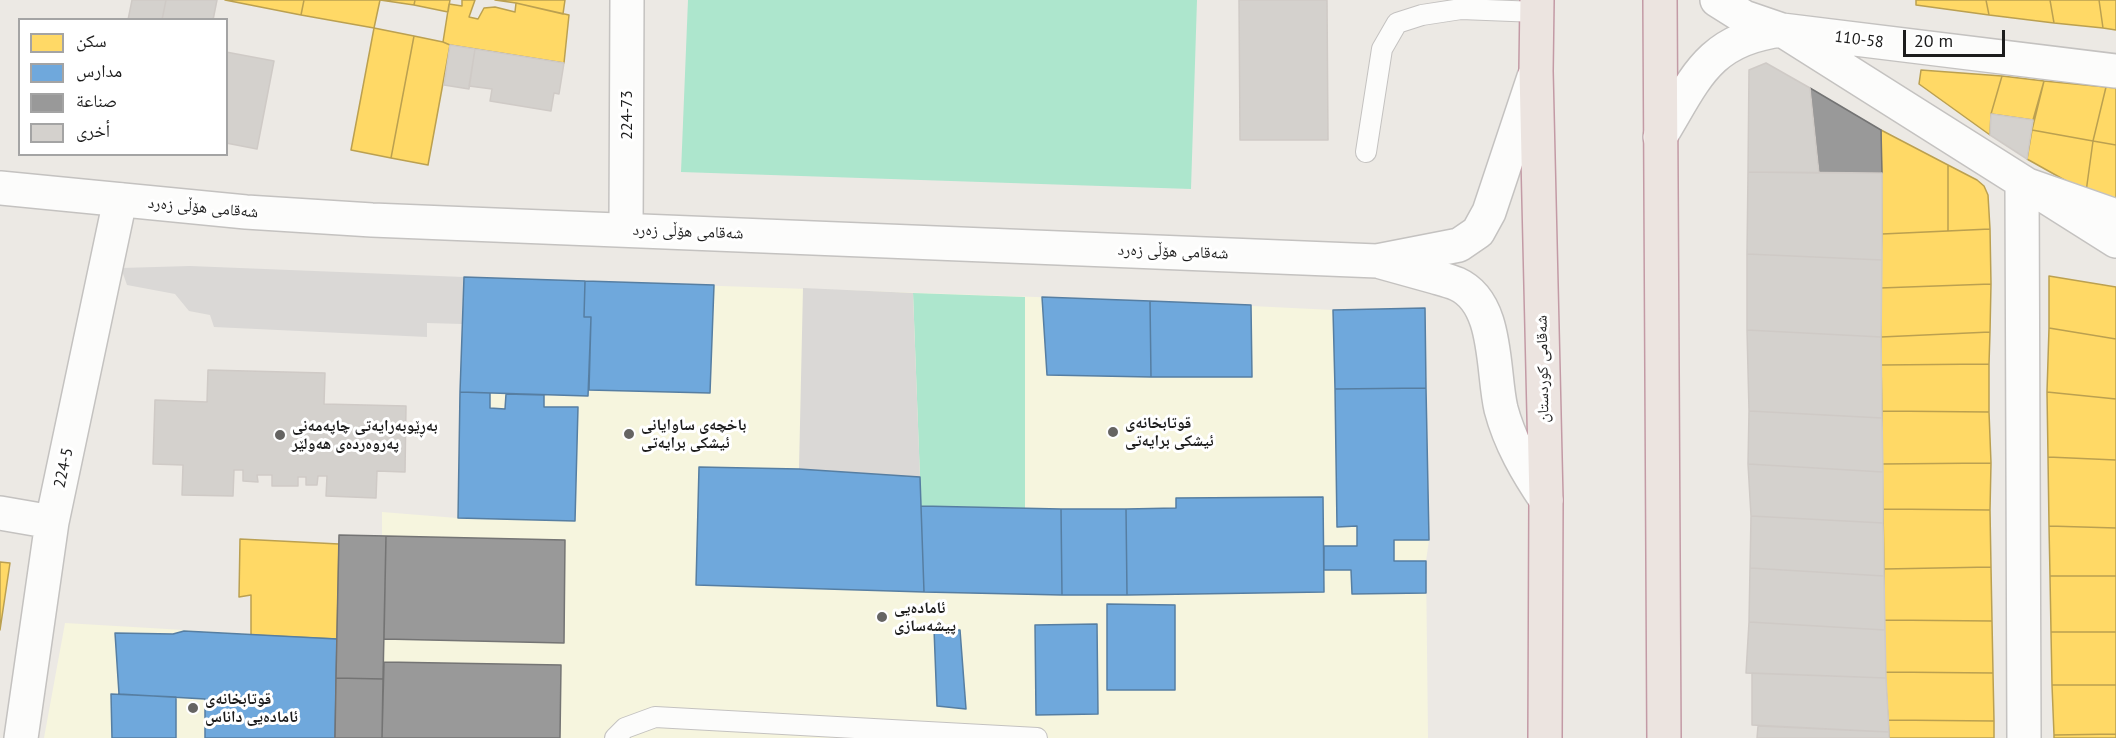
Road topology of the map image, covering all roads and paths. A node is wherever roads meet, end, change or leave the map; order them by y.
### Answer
1 (627, 0) edge
2 (1660, 0) edge
3 (1717, 0) edge
4 (1537, 6) edge
5 (1782, 30) junction
6 (1536, 71) junction
7 (2116, 71) edge
8 (1660, 137) junction
9 (1366, 152) dead end
10 (2022, 183) junction
11 (0, 188) edge
12 (120, 200) junction
13 (2116, 216) edge
14 (626, 229) junction
15 (2116, 241) edge
16 (1377, 261) junction
17 (1546, 500) junction
18 (0, 513) edge
19 (52, 522) junction
20 (21, 738) edge
21 (615, 738) edge
22 (1037, 738) edge
23 (1545, 738) edge
24 (1664, 738) edge
25 (2024, 738) edge

1 - 14 street, 224-73
2 - 8 highway
3 - 5 street, 110-58
4 - 6 highway, شەقامی کوردستان
4 - 9 lane
5 - 7 street, 110-58
5 - 8 street
5 - 10 street
6 - 16 street, شەقامی هۆڵی زەرد
6 - 17 highway, شەقامی کوردستان
8 - 24 highway
10 - 13 street
10 - 15 street
10 - 25 street
11 - 12 street, شەقامی هۆڵی زەرد
12 - 14 street, شەقامی هۆڵی زەرد
12 - 19 street, 224-5
14 - 16 street, شەقامی هۆڵی زەرد
16 - 17 street, شەقامی هۆڵی زەرد
17 - 23 highway, شەقامی کوردستان
18 - 19 street
19 - 20 street, 224-5
21 - 22 lane

